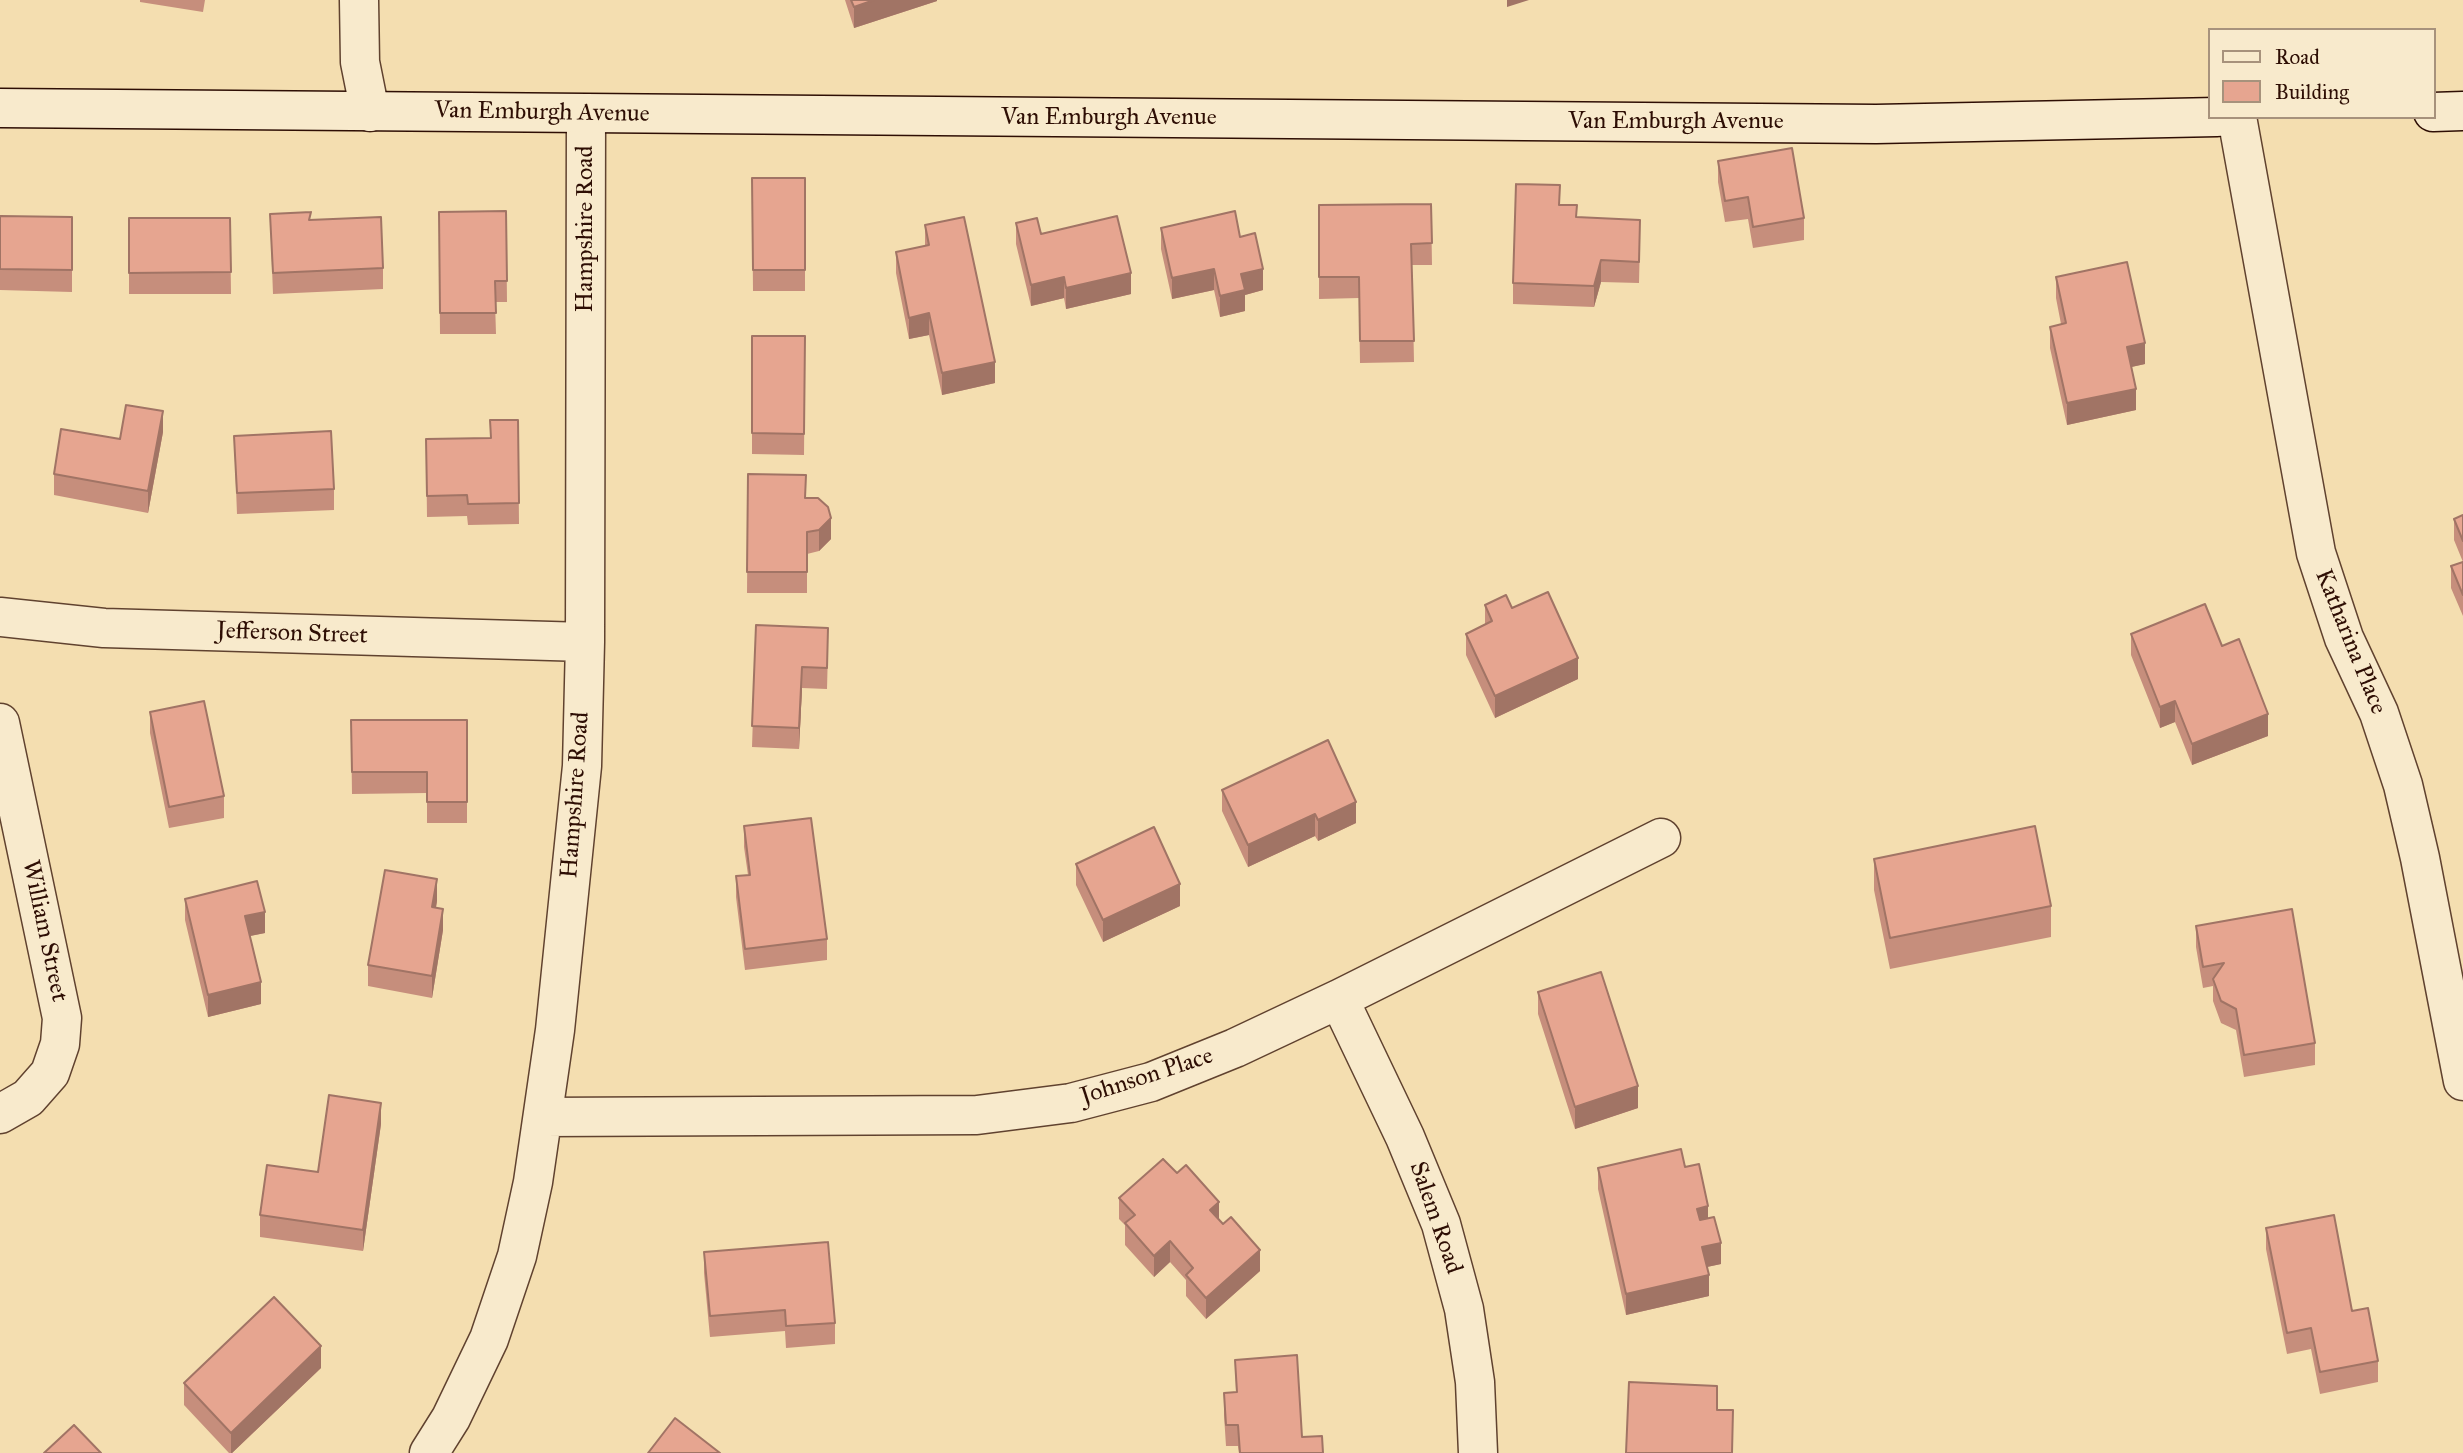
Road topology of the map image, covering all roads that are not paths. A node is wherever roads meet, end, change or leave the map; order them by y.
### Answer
1 (359, 0) edge
2 (0, 108) edge
3 (2463, 111) edge
4 (370, 112) junction
5 (2435, 112) edge
6 (586, 114) junction
7 (2208, 117) edge
8 (2237, 119) edge
9 (0, 617) edge
10 (585, 642) junction
11 (0, 723) edge
12 (1661, 838) dead end
13 (1339, 999) junction
14 (2463, 1081) edge
15 (0, 1114) edge
16 (543, 1117) junction
17 (429, 1453) edge
18 (1478, 1453) edge

1 - 4 street
2 - 4 street, Van Emburgh Avenue
3 - 5 street
4 - 6 street, Van Emburgh Avenue
6 - 7 street, Van Emburgh Avenue
6 - 10 street, Hampshire Road
8 - 14 street, Katharina Place
9 - 10 street, Jefferson Street
10 - 16 street, Hampshire Road
11 - 15 street, William Street
12 - 13 street, Johnson Place
13 - 16 street, Johnson Place
13 - 18 street, Salem Road
16 - 17 street, Hampshire Road

